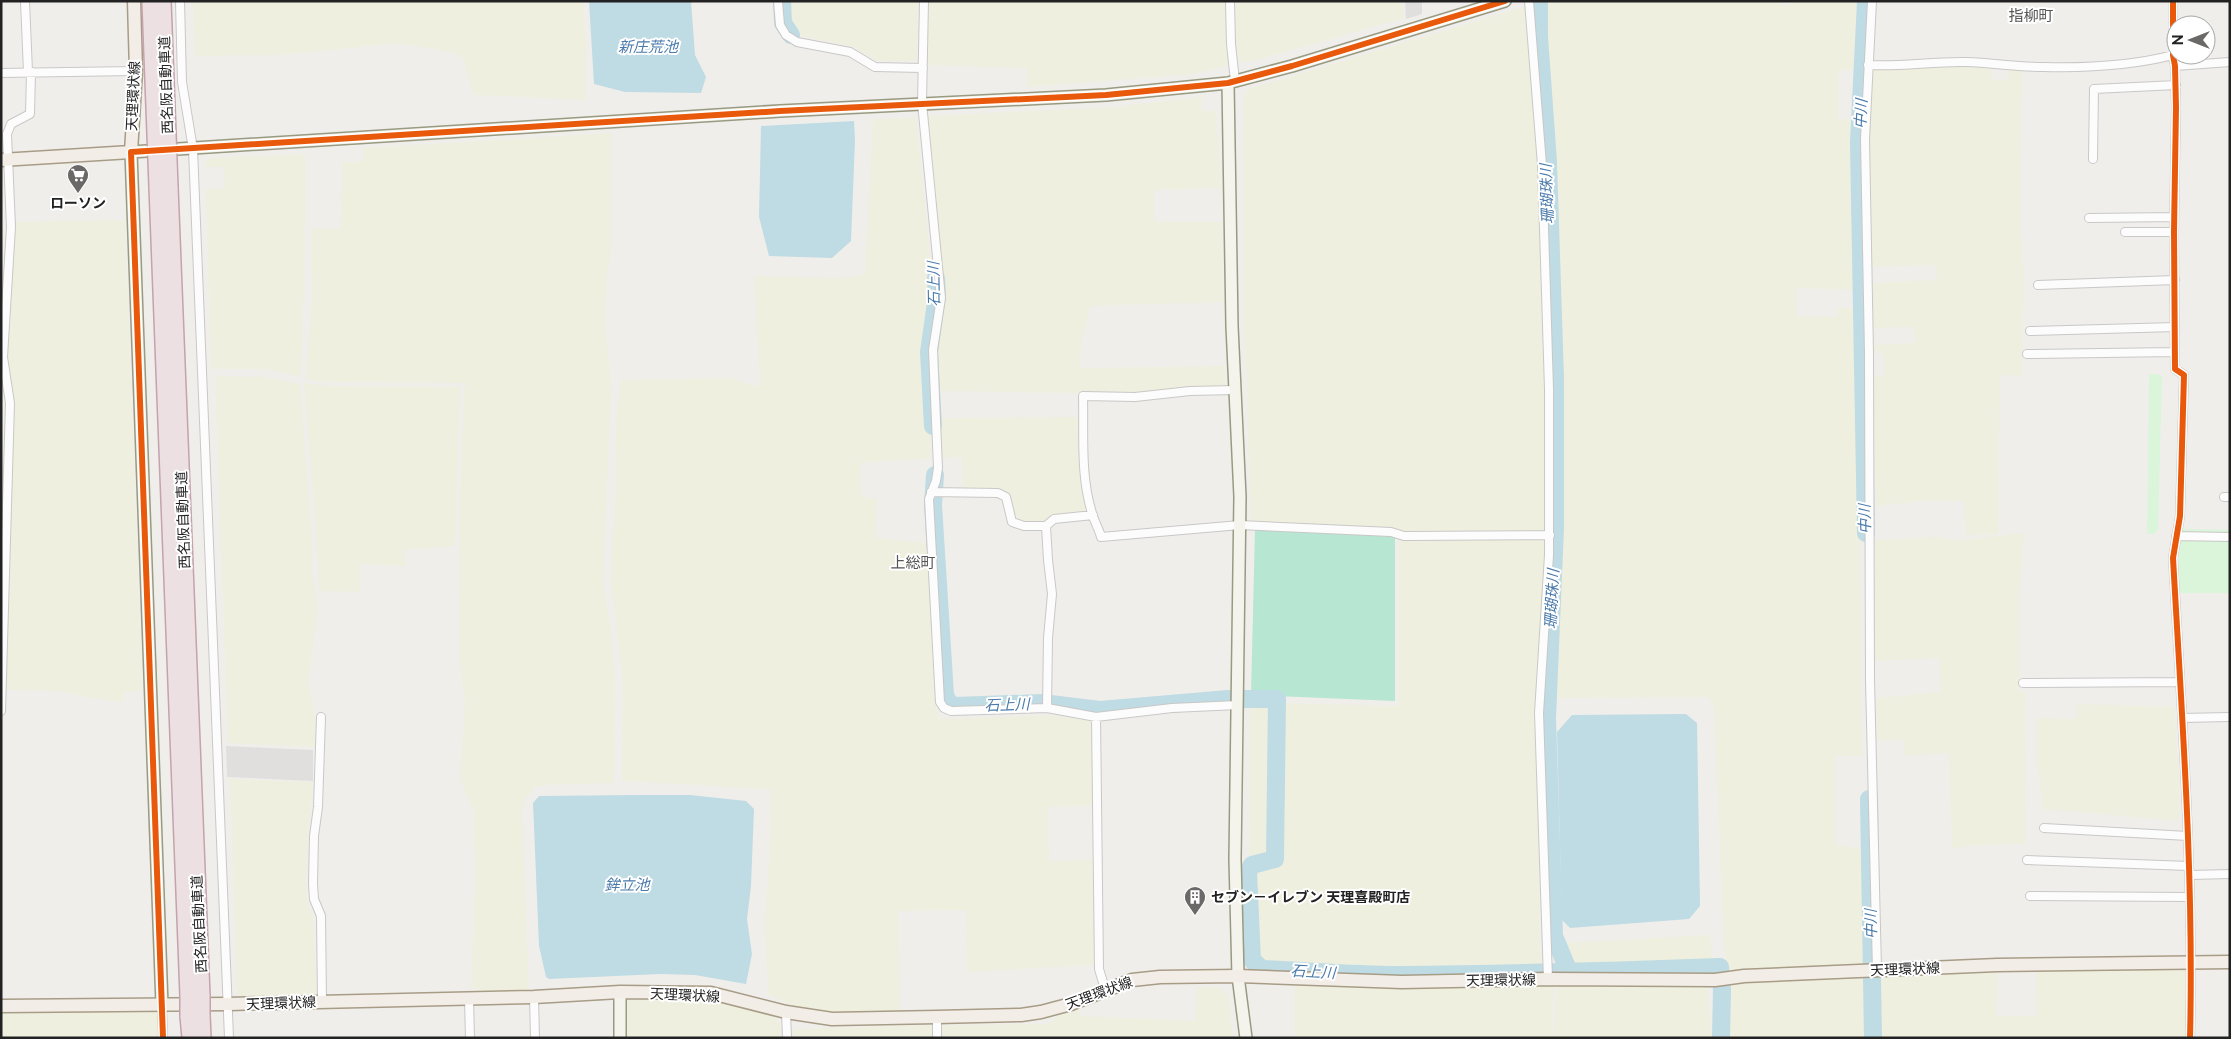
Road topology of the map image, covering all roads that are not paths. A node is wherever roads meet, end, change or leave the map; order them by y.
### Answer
1 (25, 1) edge
2 (134, 1) edge
3 (150, 1) edge
4 (163, 1) edge
5 (180, 1) edge
6 (778, 1) edge
7 (924, 1) edge
8 (1230, 1) edge
9 (1505, 1) edge
10 (1529, 1) edge
11 (1872, 1) edge
12 (2173, 1) edge
13 (2173, 15) edge
14 (2166, 57) edge
15 (2230, 62) edge
16 (1868, 64) junction
17 (2175, 66) joint
18 (923, 68) junction
19 (136, 70) junction
20 (29, 72) junction
21 (1, 73) edge
22 (1232, 82) junction
23 (2176, 85) junction
24 (922, 103) junction
25 (4, 126) edge
26 (193, 149) junction
27 (130, 152) junction
28 (5, 159) edge
29 (2094, 159) dead end
30 (163, 187) junction
31 (2174, 217) junction
32 (2089, 218) dead end
33 (2125, 232) dead end
34 (2174, 232) junction
35 (2175, 280) junction
36 (2038, 284) dead end
37 (2175, 327) junction
38 (2030, 331) dead end
39 (2175, 352) junction
40 (2027, 354) dead end
41 (1236, 390) junction
42 (931, 492) junction
43 (1093, 515) junction
44 (1240, 525) junction
45 (1046, 526) junction
46 (1550, 535) junction
47 (2176, 536) junction
48 (2230, 537) edge
49 (2180, 682) junction
50 (2023, 683) dead end
51 (1048, 704) junction
52 (1238, 705) junction
53 (1, 711) edge
54 (321, 717) dead end
55 (1096, 717) junction
56 (2230, 717) edge
57 (2182, 718) junction
58 (2044, 828) dead end
59 (2188, 836) junction
60 (2027, 860) dead end
61 (2189, 866) junction
62 (2230, 874) edge
63 (2190, 875) junction
64 (2030, 896) dead end
65 (2190, 897) junction
66 (2192, 962) junction
67 (2230, 962) edge
68 (1871, 970) junction
69 (1238, 976) junction
70 (1548, 979) junction
71 (1105, 989) junction
72 (620, 992) junction
73 (534, 997) junction
74 (469, 998) junction
75 (322, 1002) junction
76 (228, 1004) junction
77 (162, 1005) junction
78 (1, 1006) edge
79 (786, 1012) junction
80 (195, 1015) junction
81 (937, 1017) junction
82 (162, 1038) edge
83 (190, 1038) edge
84 (203, 1038) edge
85 (229, 1038) edge
86 (470, 1038) edge
87 (535, 1038) edge
88 (620, 1038) edge
89 (787, 1038) edge
90 (937, 1038) edge
91 (1246, 1038) edge
92 (2190, 1038) edge

1 - 20 street
2 - 19 main road, 天理環状線
3 - 30 highway, 西名阪自動車道, bridge
4 - 30 highway, 西名阪自動車道, bridge
5 - 26 street
6 - 18 street
7 - 18 street
8 - 22 street
9 - 22 street
10 - 46 street
11 - 16 street
12 - 13 street
14 - 16 street
15 - 17 street
16 - 68 street
17 - 23 street
18 - 24 street
19 - 20 street
19 - 27 main road, 天理環状線
20 - 21 street
20 - 25 street
22 - 24 street
22 - 41 street
23 - 29 street
23 - 31 street
24 - 26 street
24 - 42 street
25 - 28 street
26 - 27 street
26 - 76 street
27 - 28 main road
27 - 77 street
28 - 53 street
30 - 80 highway, 西名阪自動車道, bridge
31 - 32 street
31 - 34 street
33 - 34 street
34 - 35 street
35 - 36 street
35 - 37 street
37 - 38 street
37 - 39 street
39 - 40 street
39 - 47 street
41 - 43 street
41 - 44 street
42 - 45 street
42 - 51 street
43 - 44 street
43 - 45 street
44 - 46 street
44 - 52 street
45 - 51 street
46 - 70 street
47 - 48 street
47 - 49 street
49 - 50 street
49 - 57 street
51 - 55 street
52 - 55 street
52 - 69 street
54 - 75 street
55 - 71 street
56 - 57 street
57 - 59 street
58 - 59 street
59 - 61 street
60 - 61 street
61 - 63 street
62 - 63 street
63 - 65 street
64 - 65 street
65 - 66 street
66 - 67 main road, 天理環状線
66 - 68 main road, 天理環状線
66 - 92 street
68 - 70 main road, 天理環状線
69 - 70 main road, 天理環状線
69 - 71 main road, 天理環状線
69 - 91 street
71 - 81 main road, 天理環状線
72 - 73 main road, 天理環状線
72 - 79 main road, 天理環状線
72 - 88 street
73 - 74 main road, 天理環状線
73 - 87 street
74 - 75 main road, 天理環状線
74 - 86 street
75 - 76 main road, 天理環状線
76 - 77 main road, 天理環状線
76 - 85 street
77 - 78 main road, 天理環状線
77 - 82 street
79 - 81 main road, 天理環状線
79 - 89 street
80 - 83 highway, 西名阪自動車道
80 - 84 highway, 西名阪自動車道
81 - 90 street

